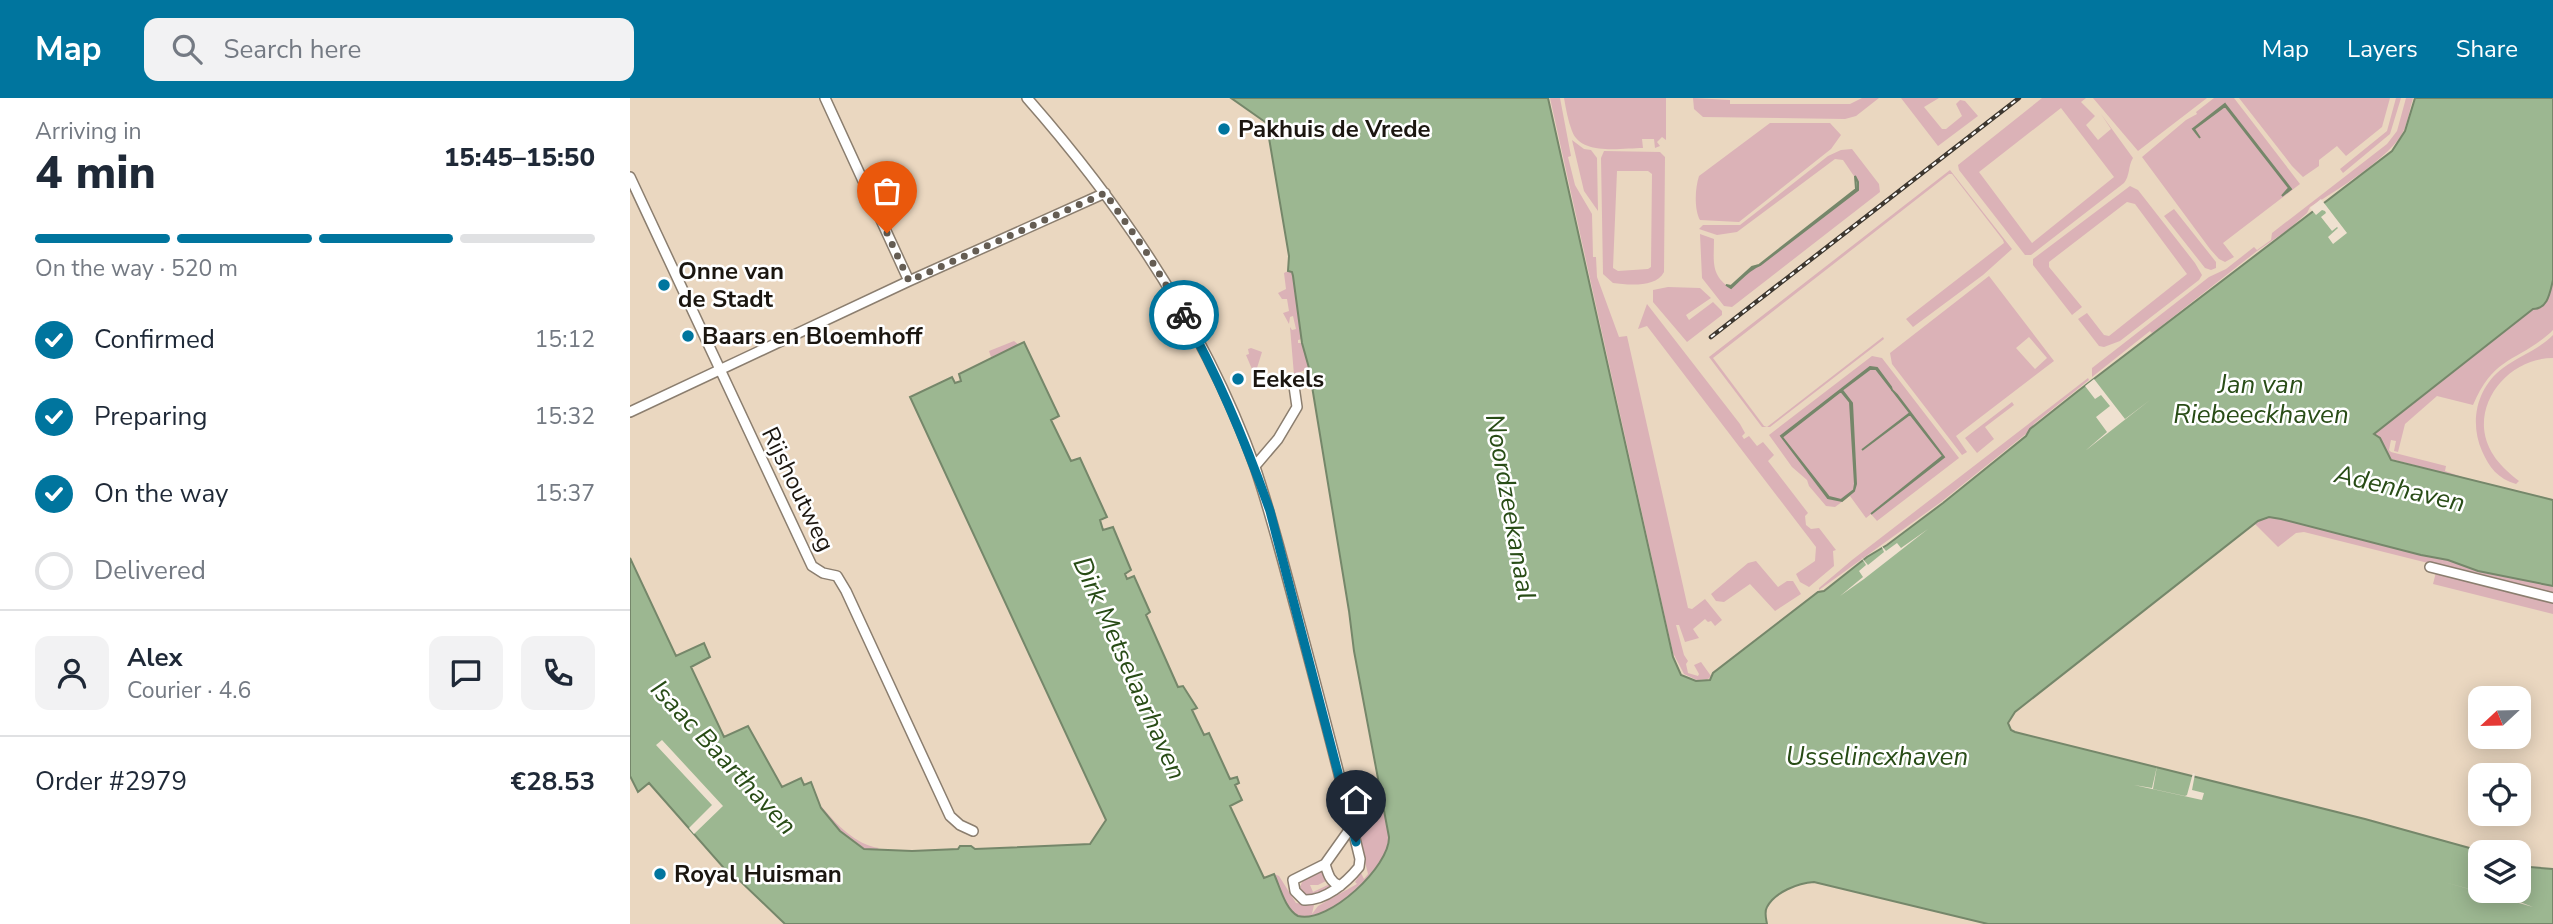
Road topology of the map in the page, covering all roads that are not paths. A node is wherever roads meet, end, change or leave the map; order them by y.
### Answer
1 (825, 98) edge
2 (1027, 98) edge
3 (630, 177) edge
4 (1105, 193) junction
5 (909, 281) junction
6 (720, 369) junction
7 (1293, 379) dead end
8 (630, 412) edge
9 (1255, 466) junction
10 (2430, 567) dead end
11 (2553, 598) edge
12 (1352, 826) junction
13 (973, 831) dead end
14 (1325, 864) junction
15 (1340, 886) junction

1 - 5 street
2 - 4 street
3 - 6 street, Rijshoutweg
4 - 5 street
4 - 9 street
5 - 6 street
6 - 8 street
6 - 13 street, Rijshoutweg
7 - 9 street
9 - 12 street
10 - 11 street
12 - 14 street
12 - 15 street
14 - 15 street
14 - 15 street

